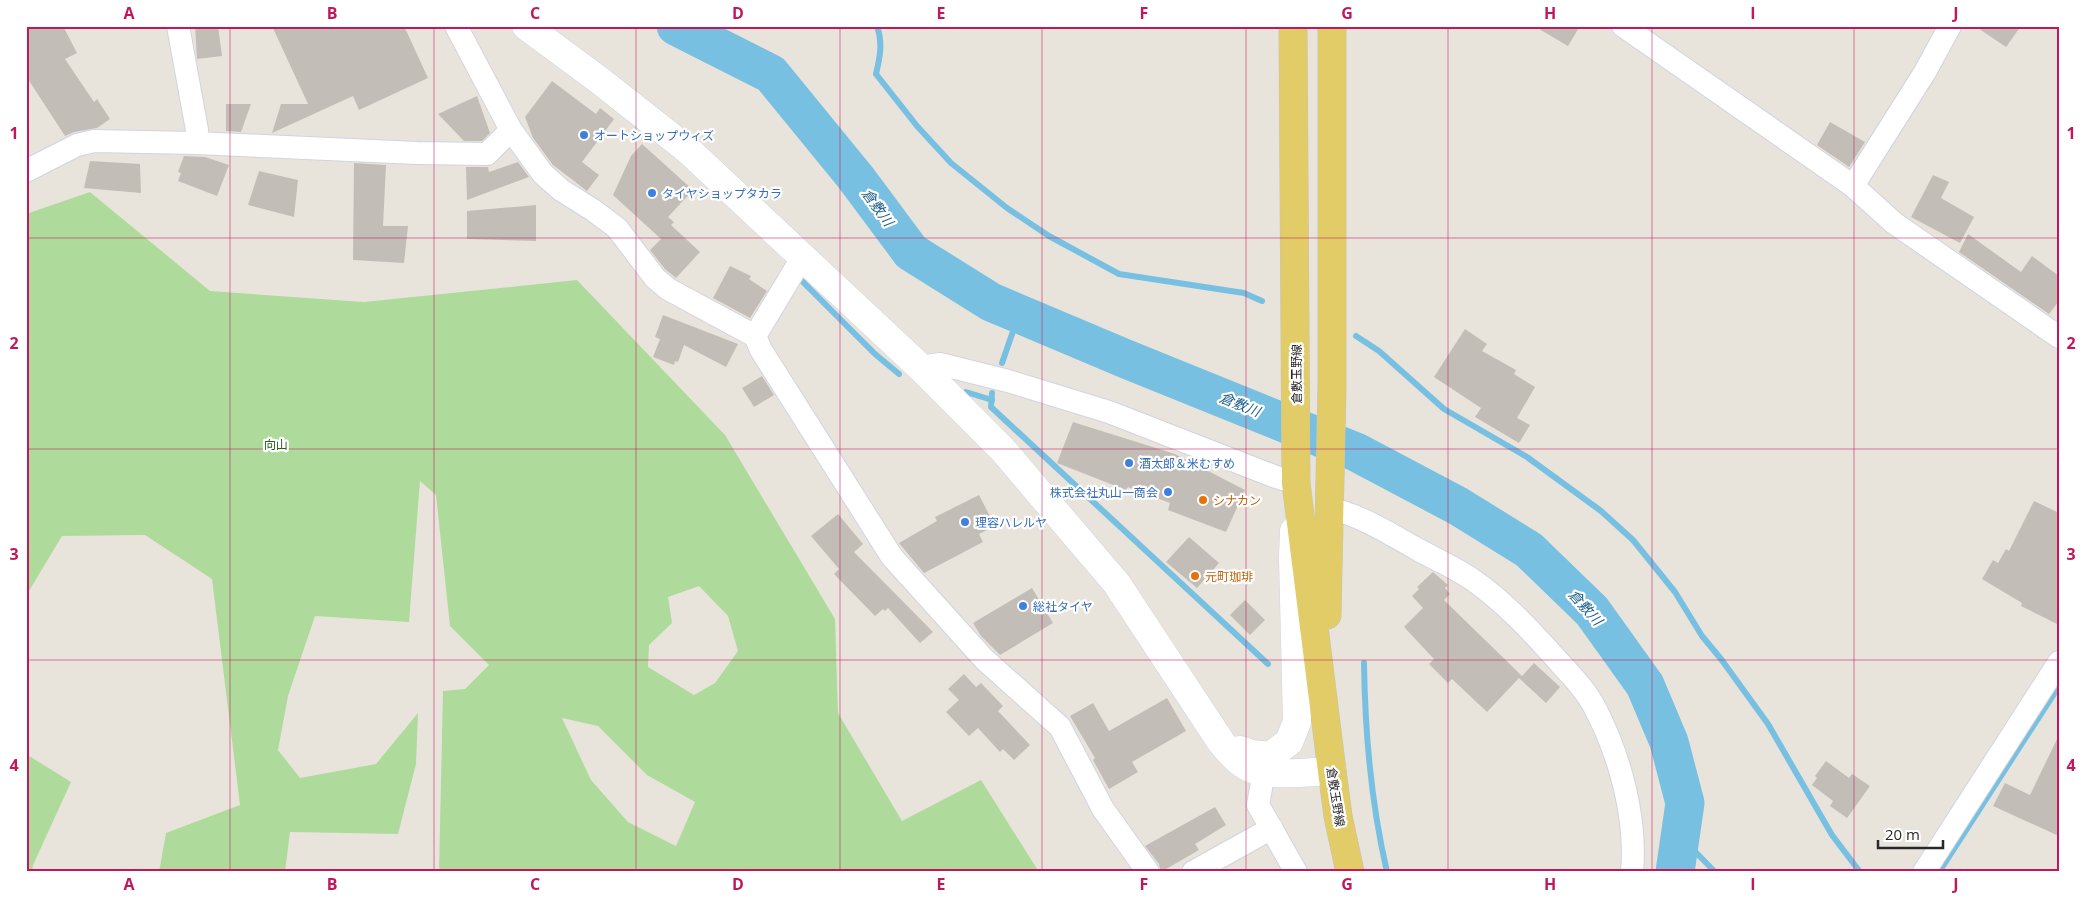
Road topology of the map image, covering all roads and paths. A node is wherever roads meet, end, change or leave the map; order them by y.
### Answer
1 (178, 26) edge
2 (456, 26) edge
3 (526, 26) edge
4 (1293, 26) edge
5 (1332, 26) edge
6 (1623, 26) edge
7 (1950, 26) edge
8 (511, 130) junction
9 (196, 143) junction
10 (26, 171) edge
11 (1852, 186) junction
12 (803, 256) junction
13 (755, 336) junction
14 (2059, 337) edge
15 (920, 368) junction
16 (1296, 483) junction
17 (1329, 499) junction
18 (2059, 662) edge
19 (1325, 721) junction
20 (1221, 742) junction
21 (1332, 770) junction
22 (1264, 771) junction
23 (1272, 828) junction
24 (1148, 872) edge
25 (1193, 872) edge
26 (1296, 872) edge
27 (1350, 872) edge
28 (1632, 872) edge
29 (1924, 872) edge

1 - 9 street
2 - 8 street
3 - 12 street
4 - 16 main road, 倉敷玉野線
5 - 17 main road, 倉敷玉野線
6 - 11 street
7 - 11 street
8 - 9 street
8 - 13 street
9 - 10 street
11 - 14 street
12 - 13 street
12 - 15 street
13 - 24 street
15 - 16 street
15 - 20 street
16 - 19 main road, 倉敷玉野線
16 - 20 street
17 - 19 main road, 倉敷玉野線
17 - 28 street
18 - 29 street
19 - 21 main road, 倉敷玉野線
20 - 22 street
21 - 22 street
21 - 27 main road, 倉敷玉野線
22 - 23 street
23 - 25 street
23 - 26 street

